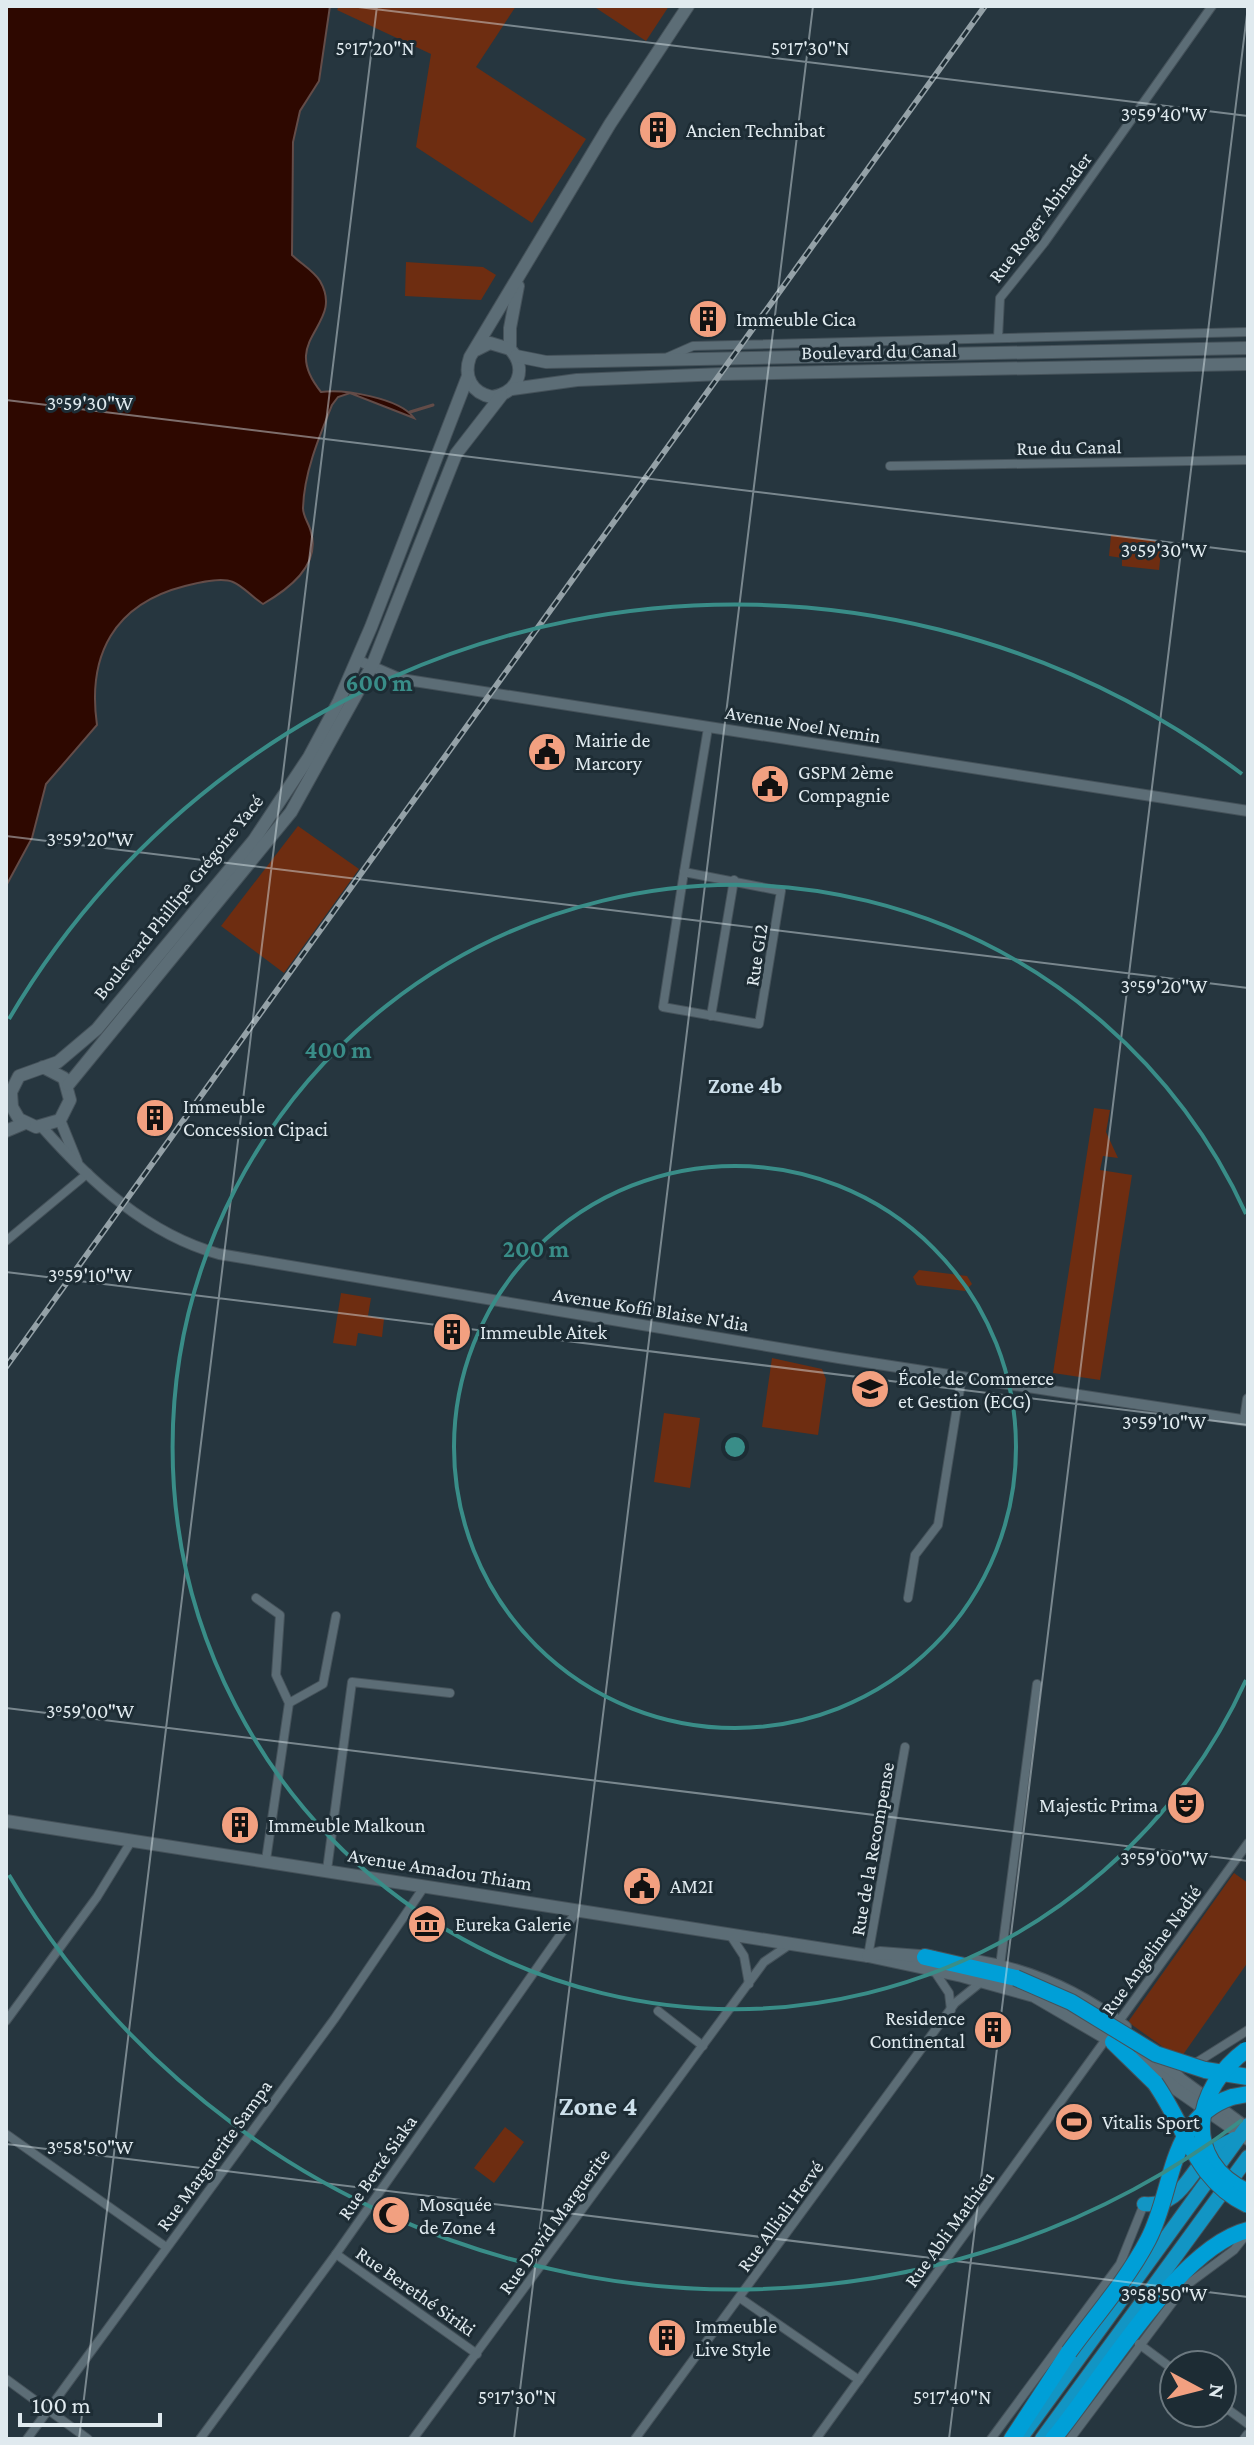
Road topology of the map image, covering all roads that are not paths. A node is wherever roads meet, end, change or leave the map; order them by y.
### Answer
1 (688, 6) edge
2 (1212, 6) edge
3 (520, 275) junction
4 (1247, 331) edge
5 (998, 338) junction
6 (1248, 348) edge
7 (476, 350) junction
8 (513, 353) junction
9 (664, 359) junction
10 (1248, 364) edge
11 (468, 376) junction
12 (507, 392) junction
13 (1248, 460) edge
14 (890, 466) dead end
15 (357, 660) junction
16 (372, 666) junction
17 (708, 728) junction
18 (1248, 811) edge
19 (684, 872) junction
20 (734, 880) junction
21 (711, 1016) junction
22 (43, 1067) junction
23 (68, 1085) junction
24 (8, 1103) edge
25 (60, 1120) junction
26 (25, 1123) junction
27 (42, 1127) junction
28 (6, 1131) edge
29 (77, 1162) junction
30 (88, 1173) junction
31 (6, 1241) edge
32 (962, 1376) junction
33 (1248, 1399) edge
34 (1246, 1420) edge
35 (256, 1598) dead end
36 (908, 1598) dead end
37 (336, 1616) dead end
38 (1037, 1684) dead end
39 (450, 1693) dead end
40 (289, 1703) junction
41 (905, 1747) dead end
42 (6, 1821) edge
43 (132, 1840) junction
44 (1248, 1843) edge
45 (266, 1860) junction
46 (327, 1870) junction
47 (424, 1887) junction
48 (577, 1911) junction
49 (728, 1932) junction
50 (792, 1943) junction
51 (868, 1956) junction
52 (929, 1963) junction
53 (1000, 1966) junction
54 (985, 1982) junction
55 (749, 1984) junction
56 (658, 2011) dead end
57 (951, 2011) junction
58 (6, 2021) edge
59 (1118, 2022) junction
60 (1248, 2030) edge
61 (1110, 2040) junction
62 (703, 2046) junction
63 (1248, 2049) edge
64 (1248, 2077) edge
65 (1178, 2084) junction
66 (1248, 2094) edge
67 (1246, 2131) edge
68 (6, 2134) edge
69 (1246, 2161) edge
70 (1248, 2192) edge
71 (1144, 2204) joint
72 (1248, 2205) edge
73 (1248, 2231) edge
74 (166, 2247) junction
75 (336, 2254) junction
76 (740, 2298) junction
77 (1139, 2344) junction
78 (477, 2354) junction
79 (1158, 2358) edge
80 (6, 2379) edge
81 (859, 2380) junction
82 (49, 2410) junction
83 (1062, 2436) edge
84 (27, 2439) edge
85 (88, 2439) edge
86 (200, 2439) edge
87 (413, 2439) edge
88 (635, 2439) edge
89 (816, 2439) edge
90 (991, 2439) edge
91 (1012, 2439) edge
92 (1020, 2439) edge
93 (1042, 2439) edge

1 - 3 main road
2 - 5 street, Rue Roger Abinader
3 - 7 main road
3 - 8 main road
4 - 5 street, Boulevard du Canal
5 - 9 street, Boulevard du Canal
6 - 9 main road, Boulevard du Canal
7 - 8 main road
7 - 11 main road
8 - 9 main road, Boulevard du Canal
8 - 12 main road
10 - 12 main road, Boulevard du Canal
11 - 12 main road
11 - 15 main road, Boulevard Phillipe Grégoire Yacé
12 - 16 main road, Boulevard Phillipe Grégoire Yacé
13 - 14 street, Rue du Canal
15 - 16 street, Avenue Noel Nemin
15 - 22 main road, Boulevard Phillipe Grégoire Yacé
16 - 17 street, Avenue Noel Nemin
16 - 23 main road, Boulevard Phillipe Grégoire Yacé
17 - 18 street, Avenue Noel Nemin
17 - 19 street, Rue G12
19 - 20 street, Rue G12
19 - 21 street, Rue G12
20 - 21 street, Rue G12
20 - 21 street, Rue G12
22 - 23 main road
22 - 24 main road, Boulevard Phillipe Grégoire Yacé
23 - 25 main road, Boulevard Phillipe Grégoire Yacé
24 - 26 main road, Boulevard Phillipe Grégoire Yacé
25 - 27 main road
25 - 29 street, Avenue Koffi Blaise N'dia
26 - 27 main road
26 - 28 main road
27 - 29 street, Avenue Koffi Blaise N'dia
29 - 30 street, Avenue Koffi Blaise N'dia
30 - 31 street
30 - 32 street, Avenue Koffi Blaise N'dia
32 - 34 street, Avenue Koffi Blaise N'dia
32 - 36 street
33 - 34 street
35 - 40 street
37 - 40 street
38 - 53 street
39 - 46 street
40 - 45 street
41 - 51 street, Rue de la Recompense
42 - 43 main road, Avenue Amadou Thiam
43 - 45 main road, Avenue Amadou Thiam
43 - 58 street
44 - 59 street, Rue Angeline Nadié
45 - 46 main road, Avenue Amadou Thiam
46 - 47 main road, Avenue Amadou Thiam
47 - 48 main road, Avenue Amadou Thiam
47 - 74 street, Rue Marguerite Sampa
48 - 49 main road, Avenue Amadou Thiam
48 - 75 street, Rue Berté Siaka
49 - 50 main road, Avenue Amadou Thiam
49 - 55 street
50 - 51 main road, Avenue Amadou Thiam
50 - 55 street, Rue David Marguerite
51 - 52 main road, Avenue Amadou Thiam
52 - 53 main road, Avenue Amadou Thiam
52 - 54 main road, Avenue Amadou Thiam
52 - 57 street
52 - 64 highway, bridge
53 - 59 main road, Avenue Amadou Thiam
54 - 57 street, Rue Alliali Hervé
54 - 61 main road, Avenue Amadou Thiam
55 - 62 street, Rue David Marguerite
56 - 62 street
57 - 76 street, Rue Alliali Hervé
59 - 61 street, Rue Angeline Nadié
59 - 65 main road, Avenue Amadou Thiam
60 - 65 street
61 - 65 main road, Avenue Amadou Thiam
61 - 72 highway, bridge
61 - 81 street, Rue Abli Mathieu
62 - 78 street, Rue David Marguerite
63 - 70 highway, bridge
65 - 67 main road, Avenue Amadou Thiam
66 - 91 highway, bridge
67 - 71 highway
67 - 92 highway
68 - 74 street
69 - 93 highway
71 - 90 street
73 - 77 street
73 - 83 highway
74 - 82 street, Rue Marguerite Sampa
75 - 78 street, Rue Berethé Siriki
75 - 86 street, Rue Berté Siaka
76 - 81 street
76 - 88 street, Rue Alliali Hervé
77 - 79 street
77 - 83 street
78 - 87 street, Rue David Marguerite
80 - 82 street
81 - 89 street, Rue Abli Mathieu
82 - 84 street, Rue Marguerite Sampa
82 - 85 street

